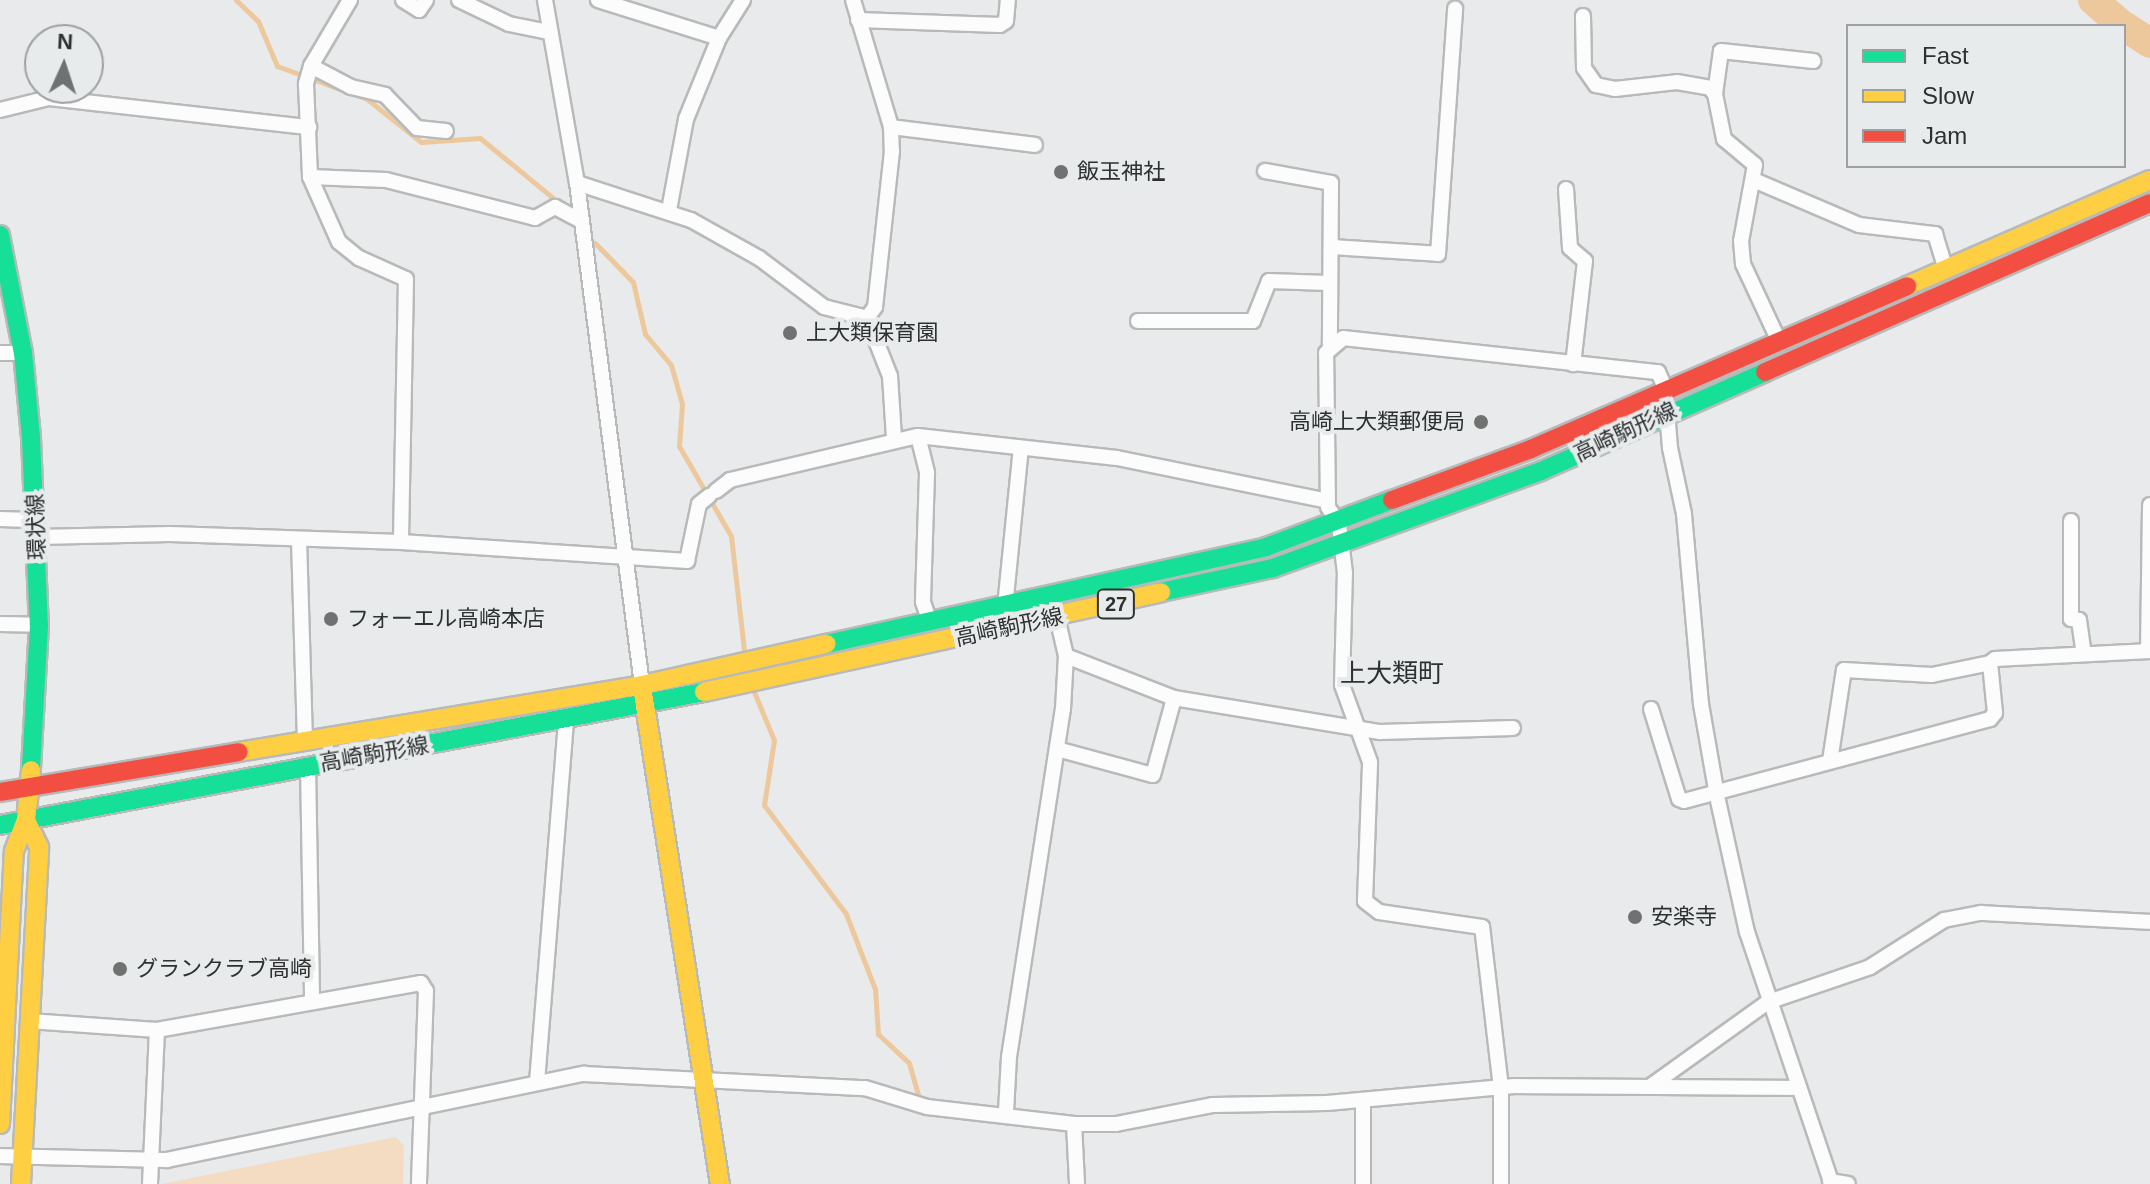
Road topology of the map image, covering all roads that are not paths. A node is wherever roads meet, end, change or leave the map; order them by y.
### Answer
1 (350, 0) edge
2 (403, 0) edge
3 (426, 0) edge
4 (459, 0) edge
5 (545, 0) edge
6 (598, 0) edge
7 (743, 0) edge
8 (853, 0) edge
9 (1008, 0) edge
10 (1455, 9) dead end
11 (1583, 16) dead end
12 (858, 20) junction
13 (549, 32) junction
14 (719, 38) junction
15 (1813, 61) dead end
16 (311, 66) junction
17 (1715, 94) junction
18 (0, 110) edge
19 (309, 127) junction
20 (891, 127) junction
21 (446, 131) dead end
22 (1035, 145) dead end
23 (1265, 171) dead end
24 (310, 177) junction
25 (2150, 180) edge
26 (1756, 181) junction
27 (577, 183) junction
28 (1566, 189) dead end
29 (2150, 203) edge
30 (669, 210) junction
31 (581, 221) junction
32 (0, 235) edge
33 (1331, 247) junction
34 (1945, 266) junction
35 (1329, 283) junction
36 (867, 318) junction
37 (1138, 321) dead end
38 (1778, 339) junction
39 (1330, 345) junction
40 (0, 353) edge
41 (23, 353) junction
42 (1573, 364) junction
43 (1665, 388) junction
44 (1666, 413) junction
45 (918, 436) junction
46 (894, 438) junction
47 (1021, 448) junction
48 (1328, 501) junction
49 (2150, 505) edge
50 (0, 519) edge
51 (2071, 521) dead end
52 (1339, 524) junction
53 (38, 528) junction
54 (299, 539) junction
55 (401, 542) junction
56 (1339, 546) junction
57 (623, 559) junction
58 (1005, 607) junction
59 (1057, 617) junction
60 (930, 622) junction
61 (0, 624) edge
62 (39, 625) junction
63 (2149, 651) edge
64 (2084, 654) junction
65 (1066, 656) junction
66 (1990, 663) junction
67 (642, 685) junction
68 (1174, 698) junction
69 (644, 705) junction
70 (1651, 709) dead end
71 (566, 719) junction
72 (1353, 725) junction
73 (1513, 728) dead end
74 (305, 739) junction
75 (1057, 749) junction
76 (1830, 761) junction
77 (308, 766) junction
78 (30, 787) junction
79 (0, 792) edge
80 (1717, 796) junction
81 (26, 820) junction
82 (0, 825) edge
83 (2150, 922) edge
84 (312, 999) junction
85 (1768, 1002) junction
86 (29, 1021) junction
87 (157, 1030) junction
88 (703, 1081) junction
89 (537, 1082) junction
90 (1651, 1085) junction
91 (1501, 1088) junction
92 (1798, 1088) junction
93 (1363, 1100) junction
94 (421, 1110) junction
95 (1006, 1112) junction
96 (0, 1124) edge
97 (1074, 1124) junction
98 (0, 1156) edge
99 (22, 1157) junction
100 (152, 1160) junction
101 (1831, 1182) edge
102 (21, 1184) edge
103 (150, 1184) edge
104 (419, 1184) edge
105 (720, 1184) edge
106 (1077, 1184) edge
107 (1363, 1184) edge
108 (1501, 1184) edge
109 (1848, 1184) edge

1 - 16 street
2 - 3 street
4 - 13 street
5 - 13 street
6 - 14 street
7 - 14 street
8 - 12 street
9 - 12 street
10 - 33 street
11 - 17 street
12 - 20 street
13 - 27 street
14 - 30 street
15 - 17 street
16 - 19 street
16 - 21 street
17 - 26 street
18 - 19 street
19 - 24 street
20 - 22 street
20 - 36 street
23 - 33 street
24 - 31 street
24 - 55 street
25 - 34 main road, 高崎駒形線 / 27
26 - 34 street
26 - 38 street
27 - 30 street
27 - 31 street
28 - 42 street
29 - 44 main road, 高崎駒形線 / 27
30 - 36 street
31 - 57 street
32 - 41 main road, 環状線
33 - 35 street
34 - 38 main road, 高崎駒形線 / 27
35 - 37 street
35 - 39 street
36 - 46 street
38 - 43 main road, 高崎駒形線 / 27
39 - 42 street
39 - 48 street
40 - 41 street
41 - 53 main road, 環状線
42 - 43 street
43 - 44 street
43 - 52 main road, 高崎駒形線 / 27
44 - 56 main road, 高崎駒形線 / 27
44 - 80 street
45 - 46 street
45 - 47 street
45 - 60 street
46 - 57 street
47 - 48 street
47 - 58 street
48 - 52 street
49 - 63 street
50 - 53 street
51 - 64 street
52 - 56 street
52 - 58 main road, 高崎駒形線 / 27
53 - 54 street
53 - 62 main road, 環状線
54 - 55 street
54 - 74 street
55 - 57 street
56 - 59 main road, 高崎駒形線 / 27
56 - 72 street
57 - 67 street
58 - 60 main road, 高崎駒形線 / 27
59 - 65 street
59 - 69 main road, 高崎駒形線 / 27
60 - 67 main road, 高崎駒形線 / 27
61 - 62 street
62 - 78 main road, 環状線
63 - 64 street
64 - 66 street
65 - 68 street
65 - 75 street
66 - 76 street
66 - 76 street
67 - 69 main road
67 - 74 main road, 高崎駒形線 / 27
68 - 72 street
68 - 75 street
69 - 71 main road, 高崎駒形線 / 27
69 - 88 main road
70 - 80 street
71 - 77 main road, 高崎駒形線 / 27
71 - 89 street
72 - 73 street
72 - 91 street
74 - 78 main road, 高崎駒形線 / 27
75 - 95 street
76 - 80 street
77 - 81 main road, 高崎駒形線 / 27
77 - 84 street
78 - 79 main road, 高崎駒形線 / 27
78 - 81 main road, 環状線
80 - 85 street
81 - 82 main road, 高崎駒形線 / 27
81 - 86 main road, 環状線
81 - 96 main road, 環状線
83 - 85 street
84 - 87 street
84 - 94 street
85 - 90 street
85 - 92 street
86 - 87 street
86 - 99 main road, 環状線
87 - 100 street
88 - 89 street
88 - 95 street
88 - 105 main road
89 - 94 street
90 - 91 street
90 - 92 street
91 - 93 street
91 - 108 street
92 - 101 street
93 - 97 street
93 - 107 street
94 - 100 street
94 - 104 street
95 - 97 street
97 - 106 street
98 - 99 street
99 - 100 street
99 - 102 main road, 環状線
100 - 103 street
101 - 109 street

